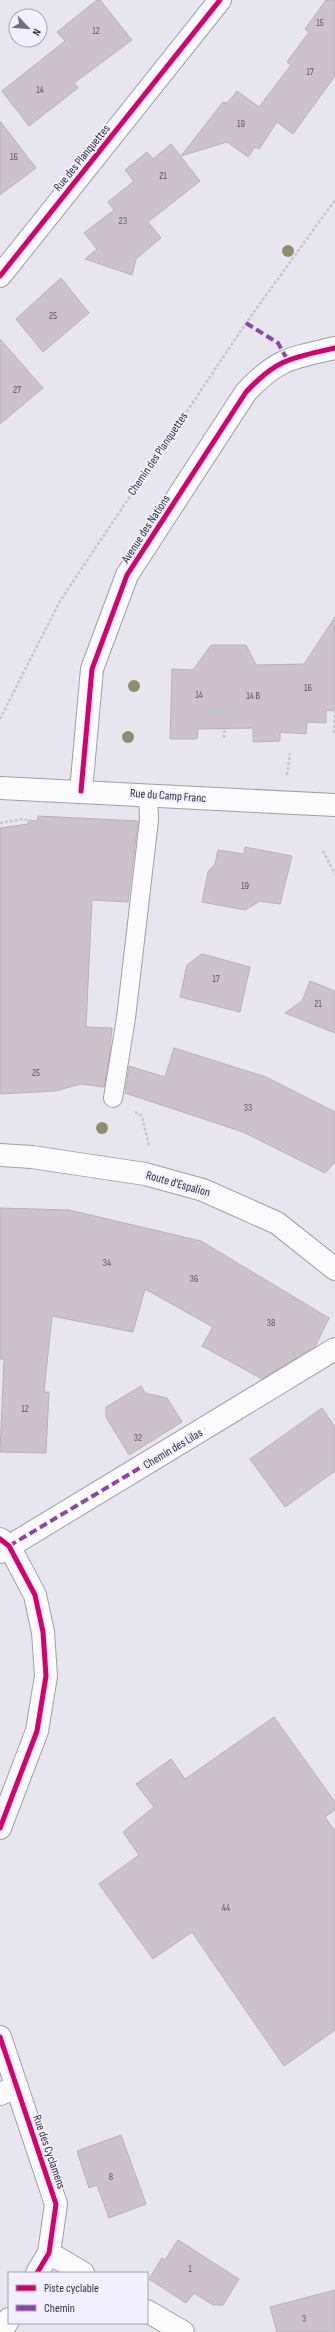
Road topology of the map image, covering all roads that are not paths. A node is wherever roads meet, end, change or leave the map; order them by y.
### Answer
1 (220, 0) edge
2 (0, 276) edge
3 (335, 348) edge
4 (0, 788) edge
5 (81, 791) junction
6 (148, 795) junction
7 (335, 805) edge
8 (113, 1098) road end
9 (0, 1155) edge
10 (335, 1269) edge
11 (335, 1349) edge
12 (3, 1546) edge
13 (0, 1828) edge
14 (0, 2037) edge
15 (8, 2090) edge
16 (49, 2253) junction
17 (38, 2272) edge
18 (81, 2272) edge
19 (148, 2312) edge
20 (8, 2321) edge
21 (1, 2332) edge
22 (183, 2332) edge

1 - 2 street, Rue des Planquettes
3 - 5 street, Avenue des Nations
4 - 5 street, Rue du Camp Franc
5 - 6 street, Rue du Camp Franc
6 - 7 street, Rue du Camp Franc
6 - 8 lane
9 - 10 street, Route d'Espalion
11 - 12 street, Chemin des Lilas
12 - 13 street
14 - 15 street, Rue des Cyclamens
15 - 16 street, Rue des Cyclamens
16 - 17 street, Rue des Cyclamens
16 - 18 street
19 - 22 street
20 - 21 street

